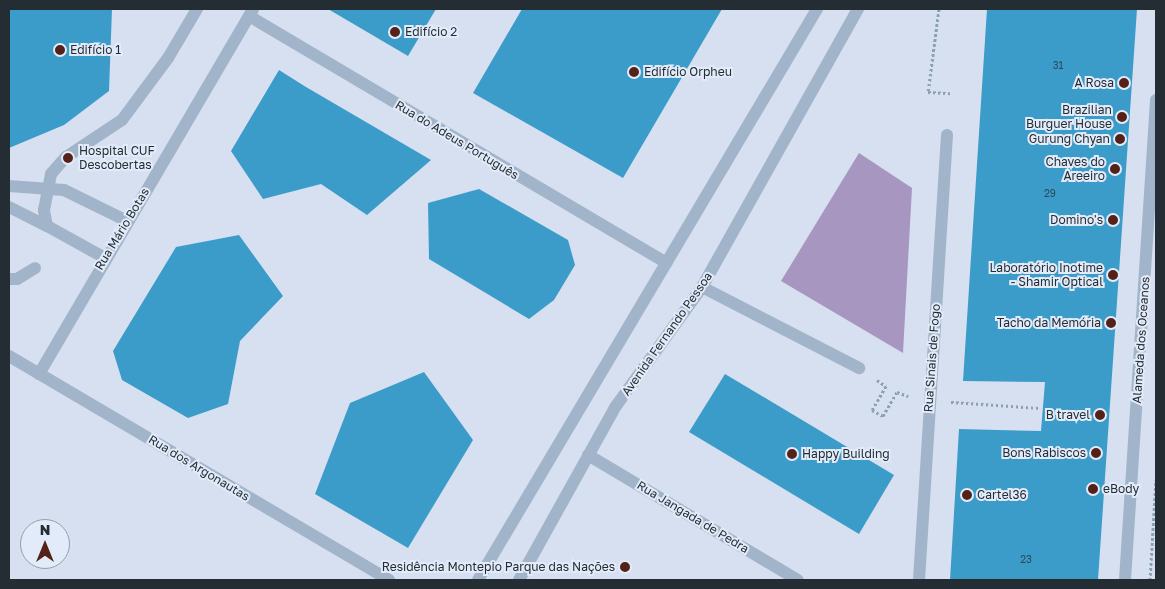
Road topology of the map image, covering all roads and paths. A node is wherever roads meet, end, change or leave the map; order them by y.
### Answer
1 (196, 9) edge
2 (817, 9) edge
3 (858, 9) edge
4 (939, 9) edge
5 (251, 12) edge
6 (950, 93) dead end
7 (1156, 100) edge
8 (947, 135) dead end
9 (9, 186) edge
10 (47, 188) junction
11 (9, 207) edge
12 (127, 221) junction
13 (47, 226) junction
14 (105, 258) junction
15 (666, 263) junction
16 (35, 268) dead end
17 (9, 279) edge
18 (702, 287) junction
19 (9, 356) edge
20 (859, 368) dead end
21 (39, 374) junction
22 (886, 386) dead end
23 (928, 401) junction
24 (1040, 408) dead end
25 (588, 455) junction
26 (1156, 480) edge
27 (389, 580) edge
28 (478, 580) edge
29 (520, 580) edge
30 (798, 580) edge
31 (919, 580) edge
32 (1125, 580) edge
33 (1150, 580) edge

1 - 10 street
2 - 15 street
3 - 18 street, Avenida Fernando Pessoa
4 - 6 path
5 - 12 street, Rua Mário Botas
5 - 15 street, Rua do Adeus Português
7 - 32 street, Alameda dos Oceanos
8 - 23 street, Rua Sinais de Fogo
9 - 10 street
10 - 12 street
10 - 13 street
11 - 13 street
12 - 14 street, Rua Mário Botas
13 - 14 street
14 - 21 street, Rua Mário Botas
15 - 28 street
16 - 17 street
18 - 20 street
18 - 25 street, Avenida Fernando Pessoa
19 - 21 street, Rua dos Argonautas
21 - 27 street, Rua dos Argonautas
22 - 23 path
23 - 24 path
23 - 31 street, Rua Sinais de Fogo
25 - 29 street, Avenida Fernando Pessoa
25 - 30 street, Rua Jangada de Pedra
26 - 33 path

